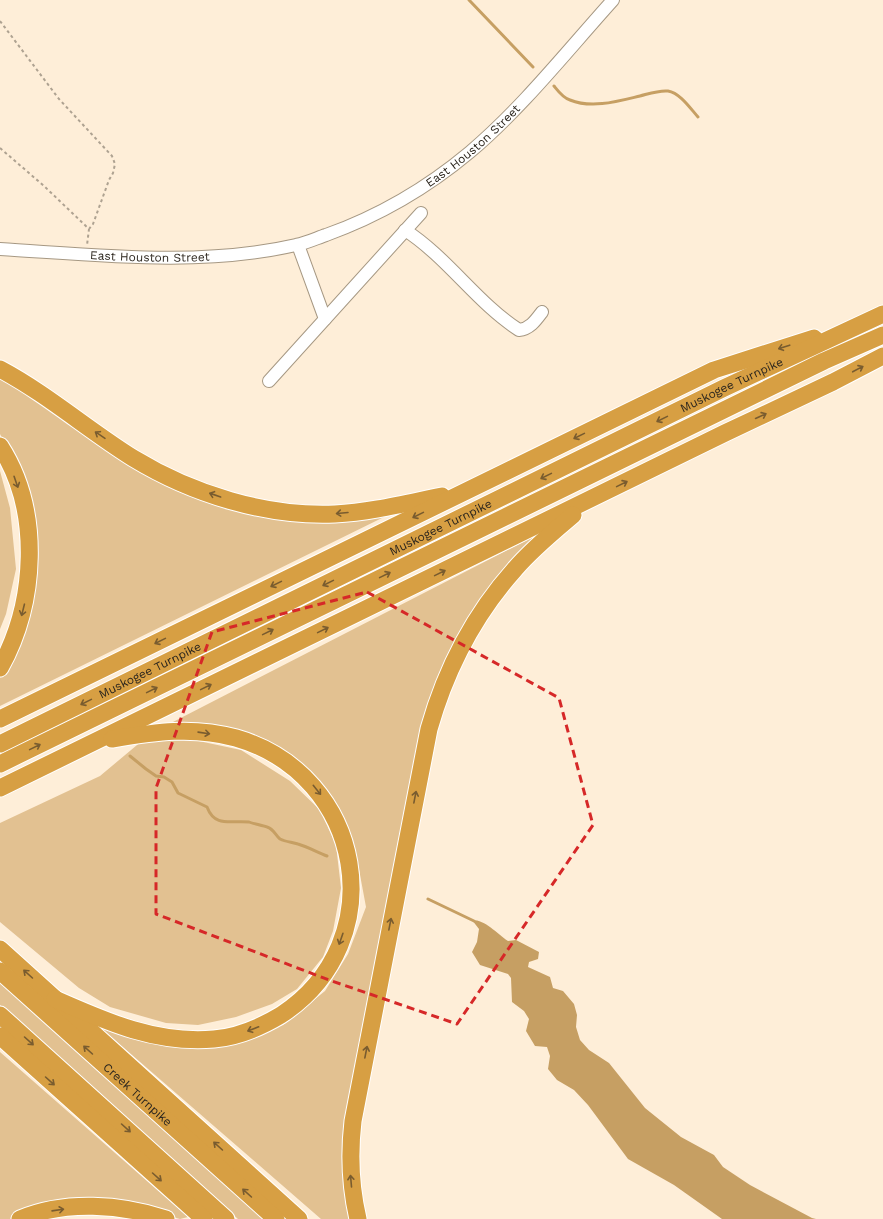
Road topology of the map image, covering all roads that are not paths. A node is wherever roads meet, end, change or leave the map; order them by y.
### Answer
1 (613, 0) edge
2 (421, 213) dead end
3 (405, 230) junction
4 (298, 245) junction
5 (0, 249) edge
6 (542, 312) dead end
7 (879, 316) edge
8 (325, 319) junction
9 (883, 335) edge
10 (883, 356) edge
11 (0, 369) edge
12 (270, 381) dead end
13 (0, 446) edge
14 (466, 491) junction
15 (588, 501) junction
16 (0, 668) edge
17 (0, 719) edge
18 (96, 741) junction
19 (0, 744) edge
20 (0, 764) edge
21 (0, 788) edge
22 (0, 949) edge
23 (0, 971) edge
24 (55, 999) junction
25 (0, 1015) edge
26 (0, 1036) edge
27 (20, 1219) edge
28 (166, 1219) edge
29 (204, 1219) edge
30 (226, 1219) edge
31 (276, 1219) edge
32 (299, 1219) edge
33 (358, 1219) edge

1 - 4 street, East Houston Street
2 - 3 street
3 - 6 street
3 - 8 street
4 - 5 street, East Houston Street
4 - 8 street
7 -> 14 highway
7 -> 19 highway, Muskogee Turnpike
8 - 12 street
20 -> 9 highway, Muskogee Turnpike
15 -> 10 highway
14 -> 11 highway
13 -> 16 highway
14 -> 17 highway
18 -> 15 highway
33 -> 15 highway
18 - 21 highway
18 -> 24 highway
24 -> 22 highway
31 -> 23 highway, Creek Turnpike
32 -> 24 highway
25 -> 30 highway
26 -> 29 highway
27 -> 28 highway

